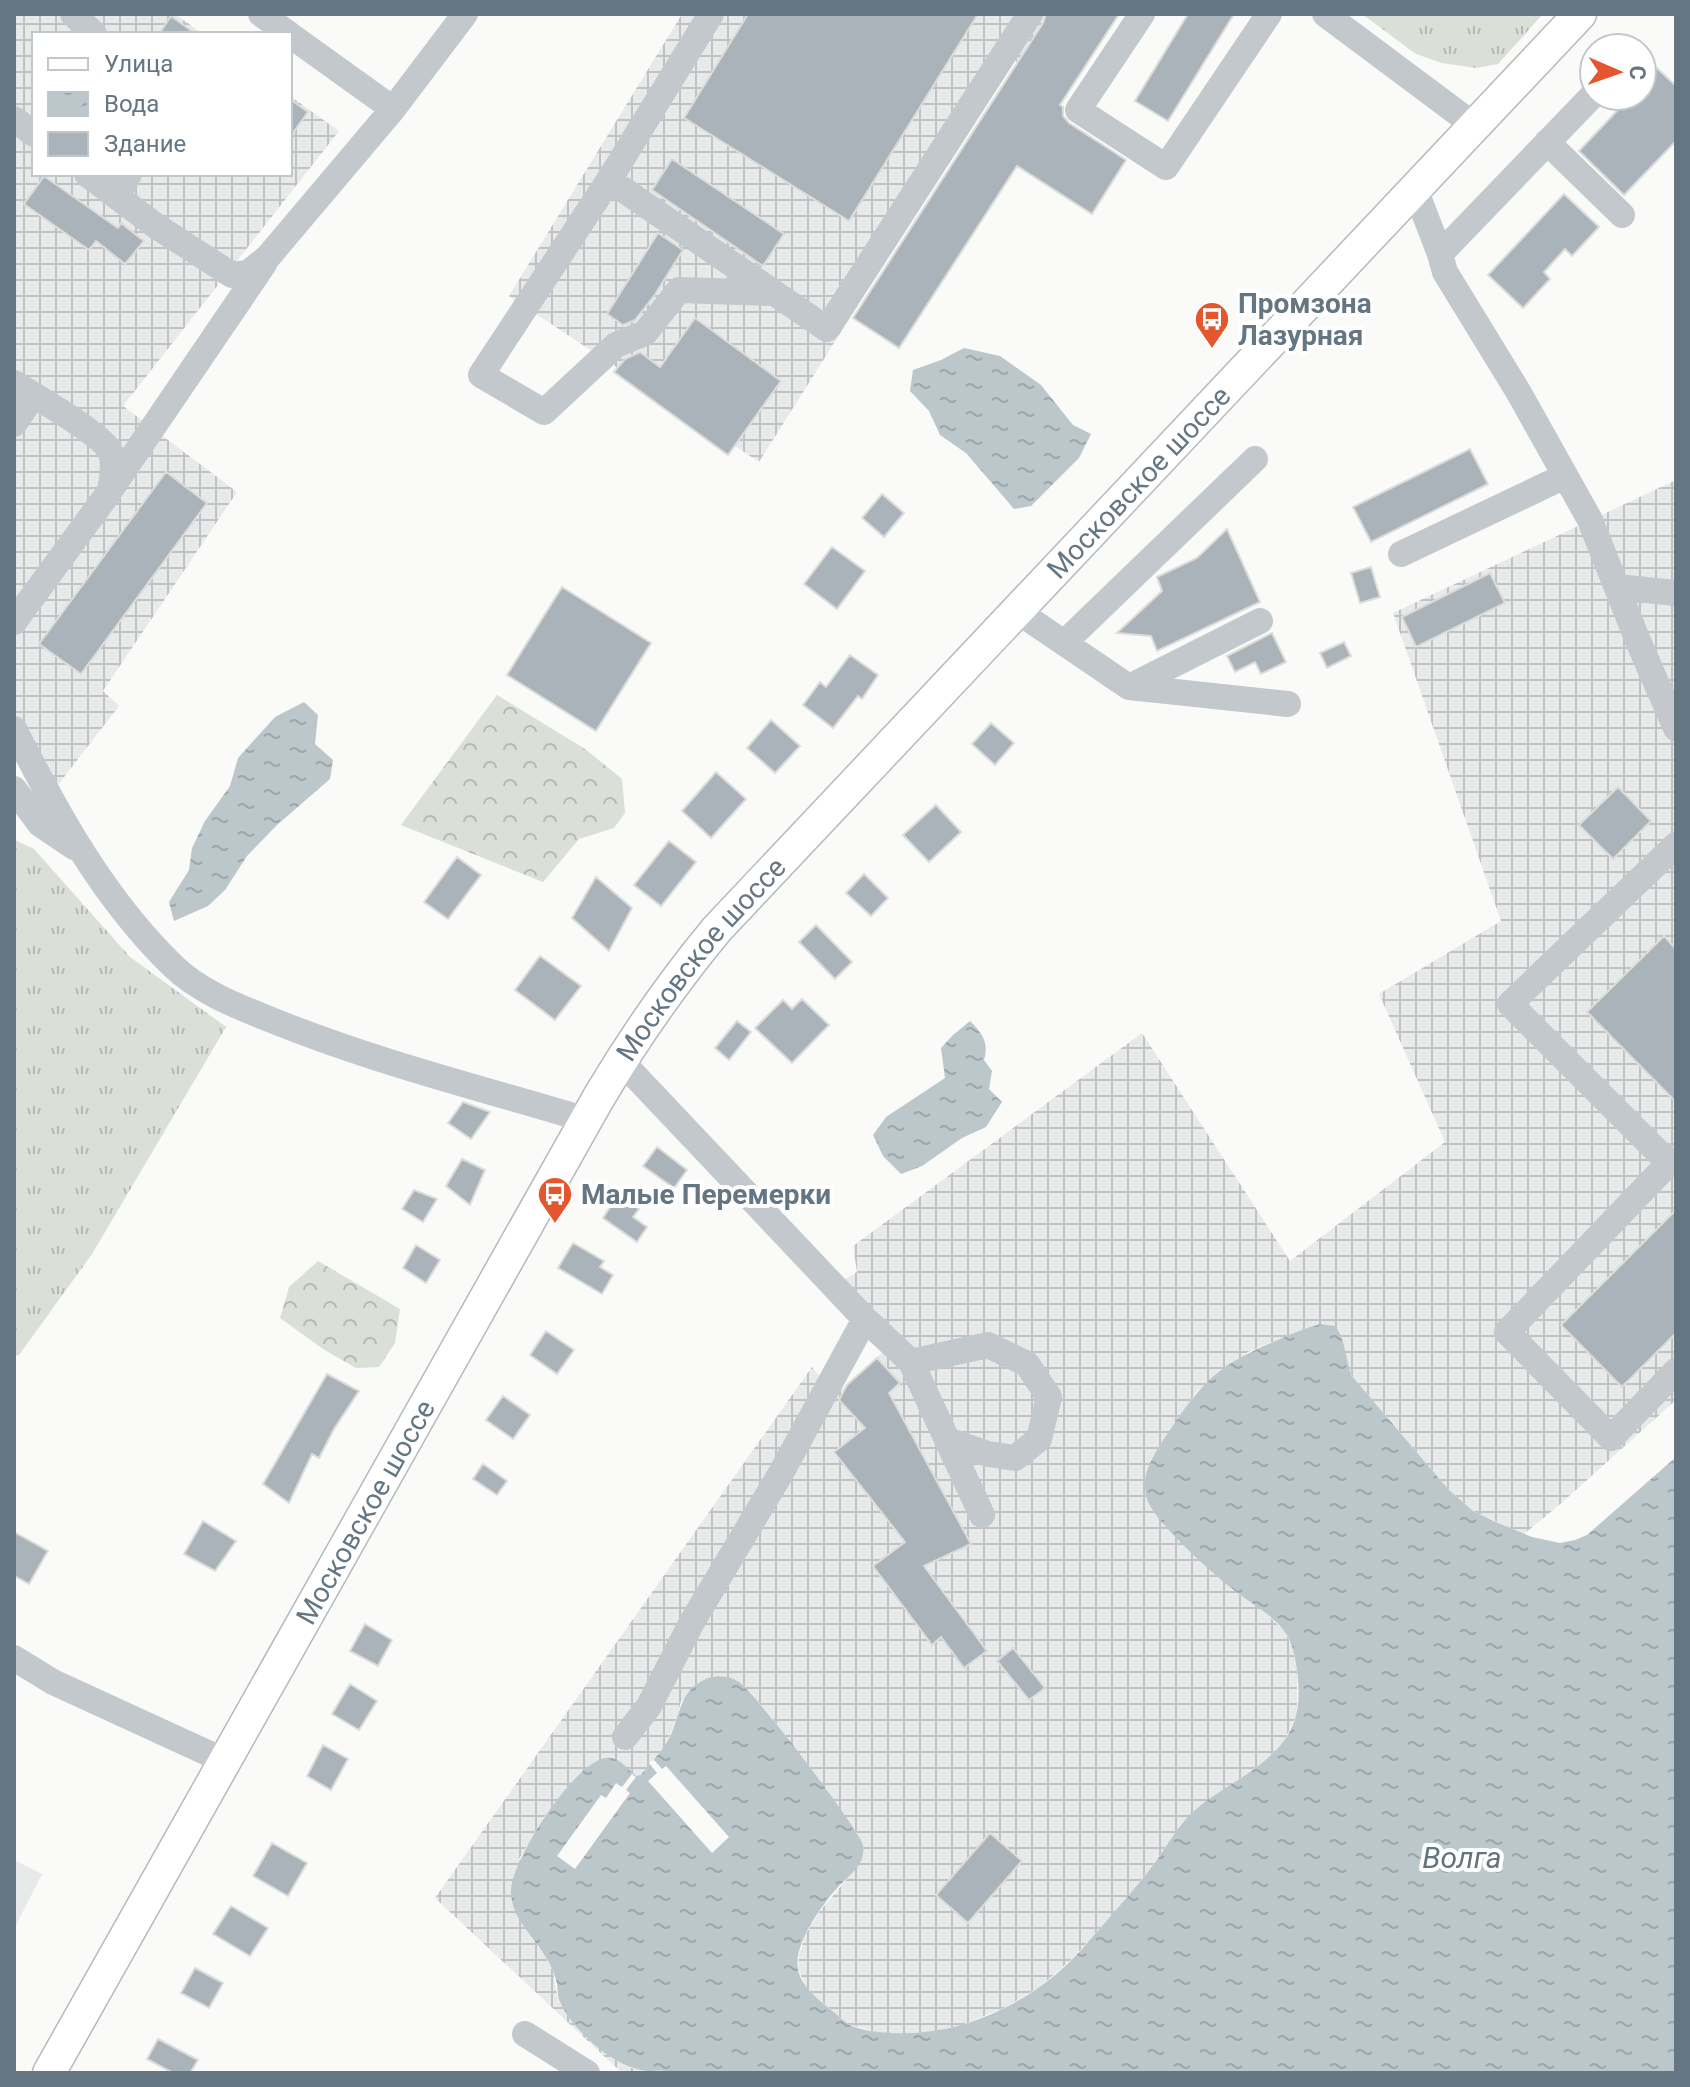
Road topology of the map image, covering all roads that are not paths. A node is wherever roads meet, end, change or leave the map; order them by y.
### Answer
1 (73, 14) edge
2 (261, 14) edge
3 (711, 14) edge
4 (1030, 14) edge
5 (1142, 14) edge
6 (1269, 14) edge
7 (1580, 14) edge
8 (1329, 15) edge
9 (458, 16) edge
10 (92, 32) edge
11 (287, 32) edge
12 (292, 35) edge
13 (393, 109) junction
14 (1578, 110) edge
15 (14, 119) edge
16 (1475, 126) junction
17 (32, 132) edge
18 (1547, 142) junction
19 (94, 176) edge
20 (609, 180) junction
21 (123, 185) edge
22 (1415, 189) junction
23 (1622, 215) dead end
24 (1440, 254) junction
25 (268, 257) junction
26 (774, 293) junction
27 (24, 390) edge
28 (14, 424) edge
29 (1255, 459) dead end
30 (1565, 476) junction
31 (110, 491) junction
32 (1401, 554) dead end
33 (1617, 587) junction
34 (1676, 593) edge
35 (1017, 611) junction
36 (1260, 621) dead end
37 (14, 622) edge
38 (1064, 643) junction
39 (1129, 687) junction
40 (1288, 704) dead end
41 (1676, 728) edge
42 (14, 729) edge
43 (14, 789) edge
44 (1676, 845) edge
45 (80, 851) junction
46 (621, 1061) junction
47 (587, 1120) junction
48 (865, 1319) junction
49 (911, 1362) junction
50 (1676, 1371) edge
51 (947, 1440) junction
52 (982, 1515) dead end
53 (14, 1658) edge
54 (625, 1737) dead end
55 (225, 1761) junction
56 (525, 2034) dead end
57 (49, 2073) edge
58 (587, 2073) edge

1 - 10 street
2 - 11 street
3 - 20 street
4 - 26 street
5 - 6 street
7 - 16 main road, Московское шоссе
8 - 16 street
9 - 13 street
12 - 13 street
13 - 25 street
14 - 18 street
15 - 17 street
16 - 22 main road, Московское шоссе
18 - 23 street
18 - 24 street
19 - 21 street
20 - 26 street
20 - 26 street
21 - 25 street
22 - 24 street
22 - 35 main road, Московское шоссе
24 - 30 street
25 - 31 street
27 - 28 street
27 - 31 street
29 - 38 street
30 - 32 street
30 - 33 street
31 - 37 street
33 - 34 street
33 - 41 street
35 - 38 street
35 - 46 main road, Московское шоссе
36 - 39 street
38 - 39 street
39 - 40 street
42 - 45 street
43 - 45 street
44 - 50 street
45 - 47 street
46 - 47 main road, Московское шоссе
46 - 48 street
47 - 55 main road, Московское шоссе
48 - 49 street
48 - 54 street
49 - 51 street
49 - 51 street
51 - 52 street
53 - 55 street
55 - 57 main road, Московское шоссе
56 - 58 street

